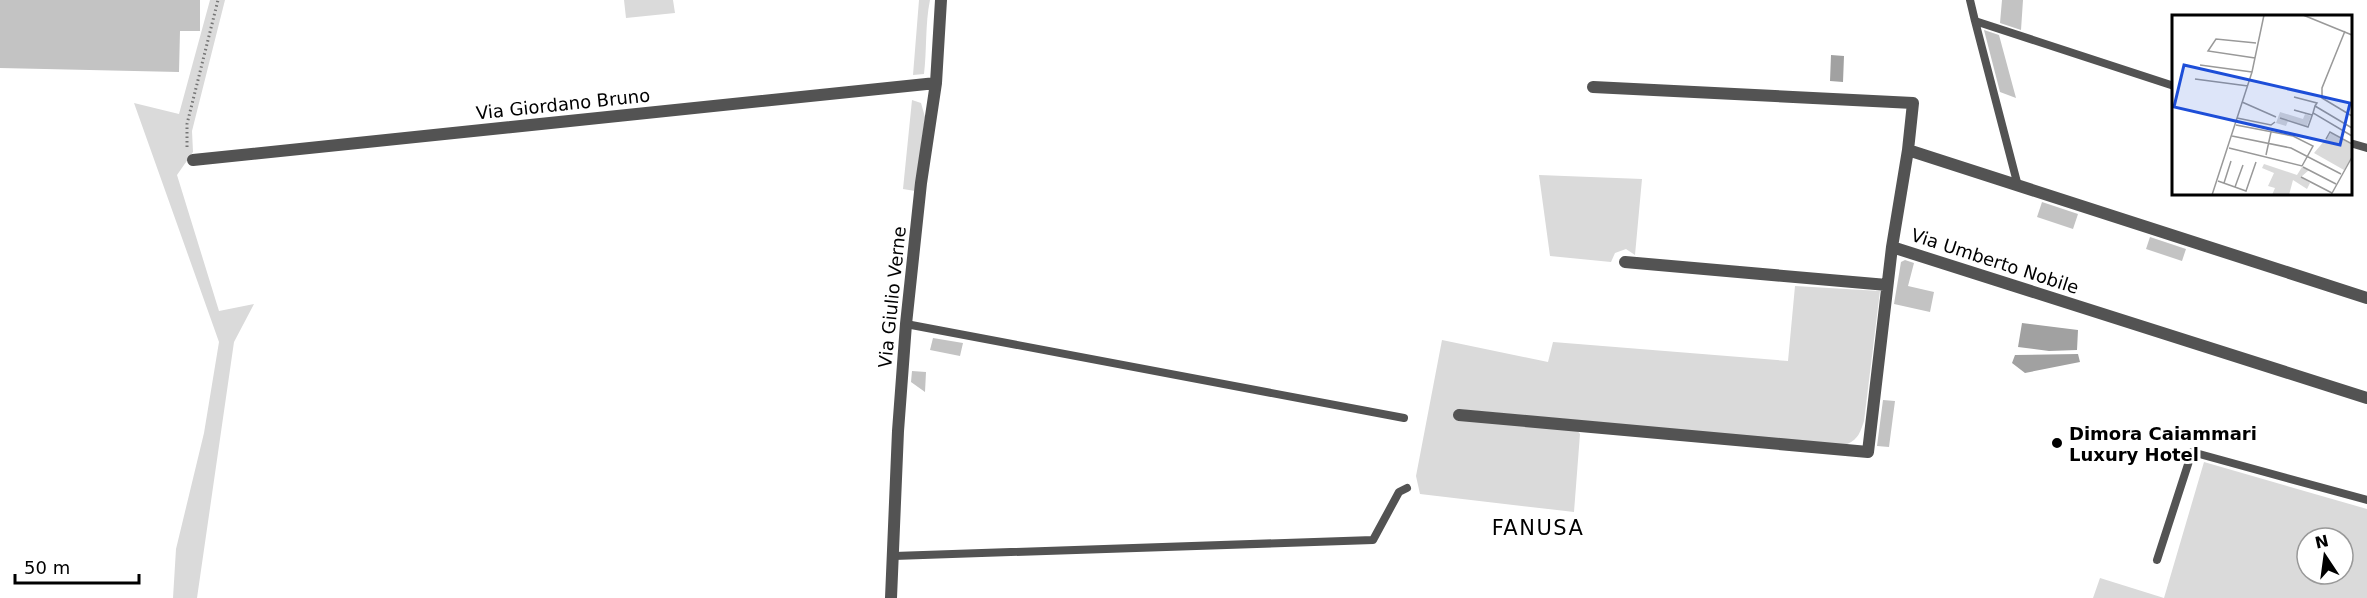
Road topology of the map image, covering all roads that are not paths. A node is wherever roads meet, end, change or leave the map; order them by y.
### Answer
1 (941, 0) edge
2 (1970, 0) edge
3 (1975, 21) junction
4 (936, 83) junction
5 (2172, 85) edge
6 (1593, 87) dead end
7 (2352, 144) edge
8 (2367, 148) edge
9 (1908, 150) junction
10 (193, 160) road end
11 (2018, 186) junction
12 (1892, 247) junction
13 (1625, 262) dead end
14 (1887, 285) junction
15 (2367, 298) edge
16 (906, 324) junction
17 (2367, 398) edge
18 (1459, 415) dead end
19 (1404, 418) dead end
20 (1407, 488) dead end
21 (2367, 500) edge
22 (894, 556) junction
23 (2157, 560) dead end
24 (891, 598) edge

1 - 4 street, Via Giulio Verne
2 - 3 lane
3 - 5 lane
3 - 11 lane
4 - 10 street, Via Giordano Bruno
4 - 16 street, Via Giulio Verne
6 - 9 street, Via Umberto Nobile
7 - 8 lane
9 - 11 street
9 - 12 street, Via Umberto Nobile
11 - 15 street
12 - 14 street
12 - 17 street, Via Umberto Nobile
13 - 14 street
14 - 18 street
16 - 19 lane
16 - 22 street, Via Giulio Verne
20 - 22 lane
21 - 23 lane
22 - 24 street, Via Giulio Verne

